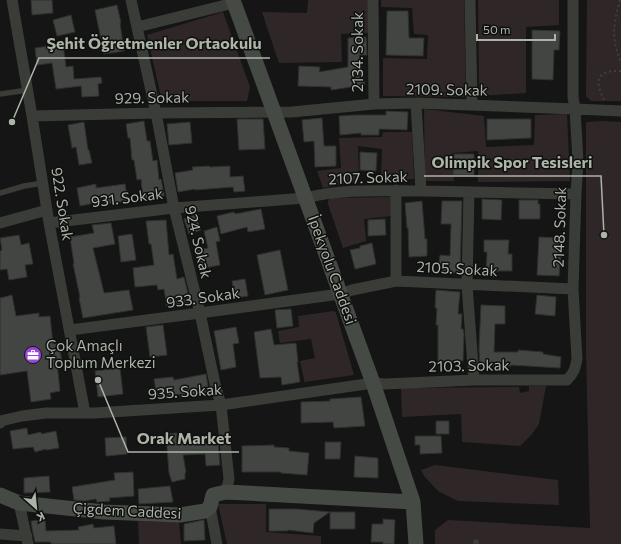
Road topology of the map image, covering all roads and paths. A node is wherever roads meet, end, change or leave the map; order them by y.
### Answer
1 (12, 0) edge
2 (131, 0) edge
3 (373, 0) edge
4 (470, 0) edge
5 (573, 0) edge
6 (620, 0) edge
7 (233, 2) edge
8 (137, 27) junction
9 (621, 63) edge
10 (621, 71) edge
11 (28, 90) junction
12 (0, 94) edge
13 (416, 103) junction
14 (374, 104) junction
15 (472, 105) junction
16 (575, 108) junction
17 (273, 111) junction
18 (609, 111) junction
19 (621, 111) edge
20 (156, 113) junction
21 (32, 116) junction
22 (43, 182) junction
23 (396, 190) junction
24 (422, 192) junction
25 (469, 192) junction
26 (0, 193) edge
27 (576, 194) junction
28 (305, 198) junction
29 (174, 208) junction
30 (46, 210) junction
31 (0, 223) edge
32 (49, 223) junction
33 (396, 281) junction
34 (467, 285) junction
35 (573, 289) junction
36 (340, 294) junction
37 (200, 313) junction
38 (70, 330) junction
39 (474, 380) junction
40 (566, 380) joint
41 (373, 383) junction
42 (221, 405) junction
43 (86, 413) junction
44 (0, 423) edge
45 (226, 492) junction
46 (0, 494) edge
47 (413, 502) junction
48 (19, 503) junction
49 (210, 506) junction
50 (0, 534) edge
51 (28, 540) edge
52 (217, 544) edge
53 (416, 544) edge

1 - 11 street, 922. Sokak
2 - 8 street, 924. Sokak
3 - 14 street, 2134. Sokak
4 - 15 street
5 - 16 street, 2148. Sokak
6 - 9 path
7 - 8 street
7 - 17 street, İpekyolu Caddesi
8 - 20 street, 924. Sokak
10 - 18 path
11 - 12 lane
11 - 21 street, 922. Sokak
13 - 14 street, 2109. Sokak
13 - 15 street, 2109. Sokak
13 - 24 street
14 - 17 street, 2109. Sokak
15 - 16 street, 2109. Sokak
16 - 18 street, 2109. Sokak
16 - 27 street, 2148. Sokak
17 - 20 street, 929. Sokak
17 - 28 street, İpekyolu Caddesi
18 - 19 street, 2109. Sokak
20 - 21 street, 929. Sokak
20 - 29 street, 924. Sokak
21 - 22 street, 922. Sokak
22 - 26 lane
22 - 30 street, 922. Sokak
23 - 24 street, 2107. Sokak
23 - 28 street, 2107. Sokak
23 - 33 street
24 - 25 street, 2107. Sokak
25 - 27 street, 2107. Sokak
25 - 34 street
27 - 35 street, 2148. Sokak
28 - 29 street, 931. Sokak
28 - 36 street, İpekyolu Caddesi
29 - 32 street, 931. Sokak
29 - 37 street, 924. Sokak
30 - 31 street
30 - 32 street, 922. Sokak
32 - 38 street, 922. Sokak
33 - 34 street, 2105. Sokak
33 - 36 street, 2105. Sokak
34 - 35 street, 2105. Sokak
34 - 39 street
35 - 40 street, 2148. Sokak
36 - 37 street, 933. Sokak
36 - 41 street, İpekyolu Caddesi
37 - 38 street, 933. Sokak
37 - 42 street, 924. Sokak
38 - 43 street, 922. Sokak
39 - 40 street, 2103. Sokak
39 - 41 street, 2103. Sokak
41 - 42 street, 935. Sokak
41 - 47 street, İpekyolu Caddesi
42 - 43 street, 935. Sokak
42 - 45 street, 924. Sokak
43 - 44 street, 935. Sokak
45 - 47 street
45 - 49 street, Çigdem Caddesi
46 - 48 street, Çigdem Caddesi
47 - 53 street, İpekyolu Caddesi
48 - 49 street, Çigdem Caddesi
48 - 51 street
49 - 52 street
50 - 51 street

